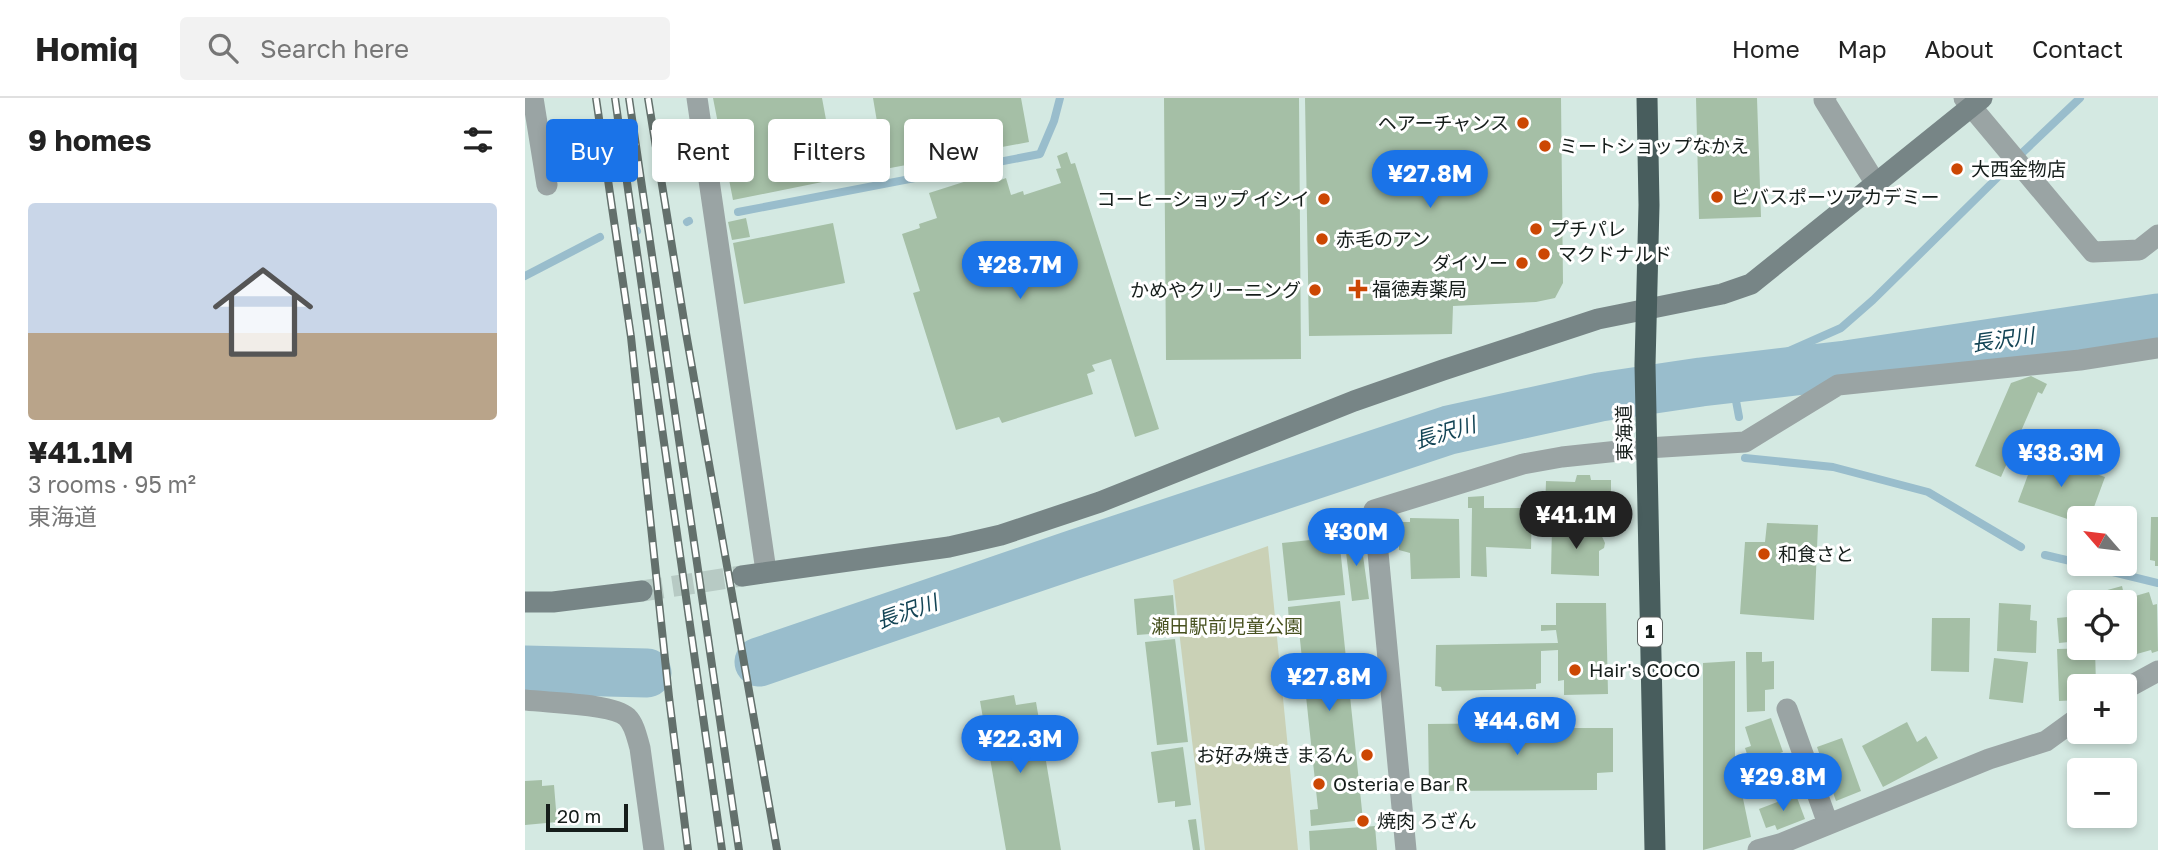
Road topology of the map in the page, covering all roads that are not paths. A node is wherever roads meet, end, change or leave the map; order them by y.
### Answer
1 (533, 98) edge
2 (697, 98) edge
3 (1647, 98) edge
4 (1826, 98) edge
5 (1972, 101) edge
6 (1876, 184) junction
7 (547, 185) dead end
8 (2158, 235) edge
9 (1646, 309) junction
10 (2158, 348) edge
11 (1647, 448) junction
12 (767, 571) junction
13 (742, 576) tunnel mouth
14 (642, 591) tunnel mouth
15 (525, 602) edge
16 (2158, 671) edge
17 (2137, 682) edge
18 (525, 700) edge
19 (1787, 709) dead end
20 (2067, 724) edge
21 (1828, 824) junction
22 (654, 850) edge
23 (1406, 850) edge
24 (1655, 850) edge
25 (1758, 850) edge

1 - 7 street
2 - 12 street
3 - 9 highway, 東海道 / 1
4 - 6 street
5 - 6 street
5 - 8 street
6 - 9 street
9 - 11 highway, 東海道 / 1
9 - 12 street
10 - 11 street
11 - 23 street
11 - 24 highway, 東海道 / 1
12 - 13 street
14 - 15 street
16 - 17 street
18 - 22 street
19 - 21 street
20 - 21 street
21 - 25 street

